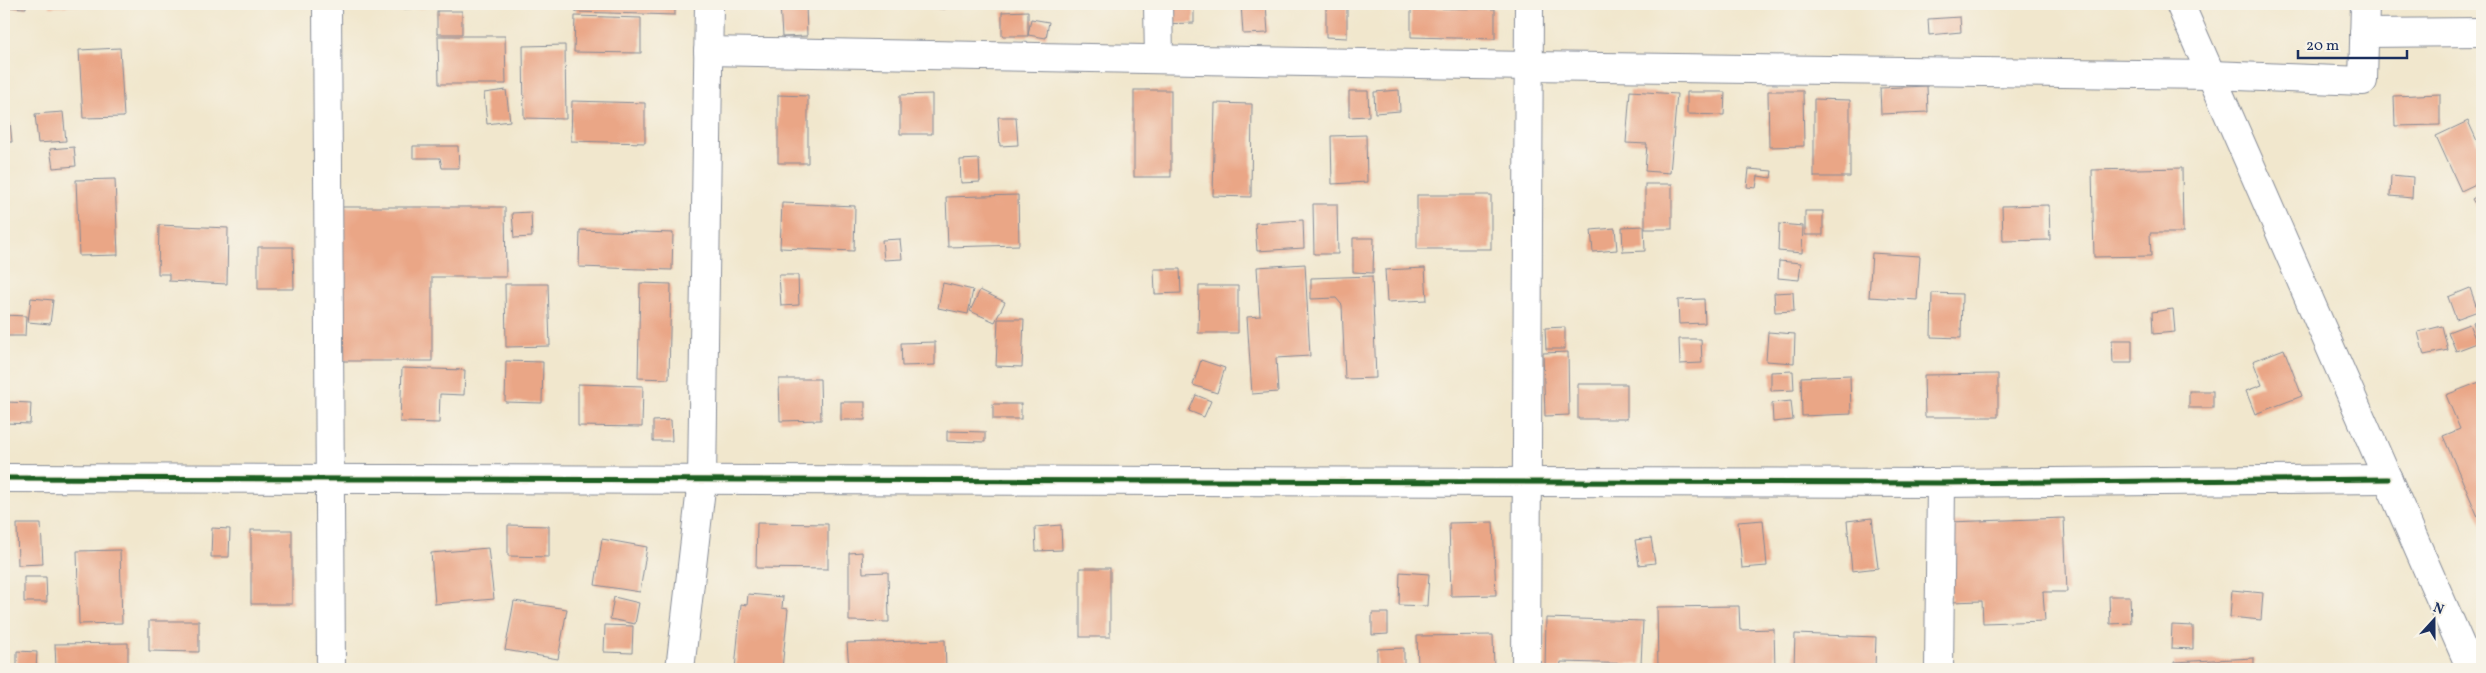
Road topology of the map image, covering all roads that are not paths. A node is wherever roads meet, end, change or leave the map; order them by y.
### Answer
1 (327, 4) edge
2 (709, 4) edge
3 (1158, 4) edge
4 (1529, 4) edge
5 (2180, 4) edge
6 (2365, 4) edge
7 (2364, 32) junction
8 (2482, 32) edge
9 (708, 51) junction
10 (1159, 59) junction
11 (1529, 66) junction
12 (2212, 75) junction
13 (4, 478) edge
14 (329, 479) junction
15 (2388, 479) junction
16 (702, 480) junction
17 (1527, 483) junction
18 (1941, 483) junction
19 (331, 669) edge
20 (680, 669) edge
21 (1526, 669) edge
22 (1939, 669) edge
23 (2471, 669) edge

1 - 14 street
2 - 9 street
3 - 10 street
4 - 11 street
5 - 12 street
6 - 7 street
7 - 8 street
7 - 12 street
9 - 10 street
9 - 16 street
10 - 11 street
11 - 12 street
11 - 17 street
12 - 15 street
13 - 14 street
14 - 16 street
14 - 19 street
15 - 18 street
15 - 23 street
16 - 17 street
16 - 20 street
17 - 18 street
17 - 21 street
18 - 22 street

